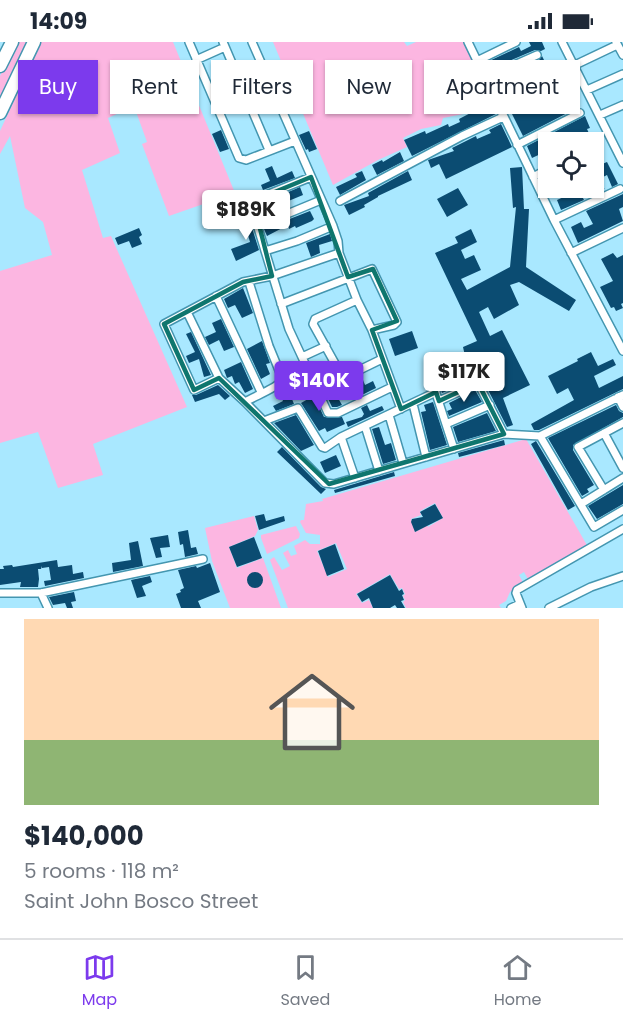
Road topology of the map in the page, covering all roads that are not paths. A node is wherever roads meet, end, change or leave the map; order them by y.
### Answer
1 (12, 42) edge
2 (34, 42) edge
3 (189, 42) edge
4 (252, 42) edge
5 (468, 42) edge
6 (516, 42) edge
7 (562, 42) edge
8 (617, 43) edge
9 (224, 44) edge
10 (537, 55) dead end
11 (623, 55) edge
12 (196, 60) joint
13 (477, 60) edge
14 (479, 60) edge
15 (526, 60) edge
16 (572, 60) edge
17 (580, 62) edge
18 (0, 66) edge
19 (199, 67) edge
20 (623, 74) edge
21 (580, 75) edge
22 (587, 90) junction
23 (623, 105) edge
24 (0, 113) edge
25 (502, 114) joint
26 (578, 114) edge
27 (600, 114) junction
28 (295, 141) junction
29 (517, 145) junction
30 (269, 150) junction
31 (623, 163) edge
32 (538, 174) edge
33 (311, 177) junction
34 (533, 177) junction
35 (620, 189) dead end
36 (321, 200) junction
37 (340, 201) dead end
38 (554, 220) junction
39 (258, 226) junction
40 (333, 226) junction
41 (623, 228) edge
42 (265, 251) junction
43 (339, 253) junction
44 (571, 253) junction
45 (272, 276) junction
46 (348, 277) junction
47 (249, 282) junction
48 (216, 296) junction
49 (357, 300) junction
50 (280, 304) junction
51 (187, 312) junction
52 (372, 330) junction
53 (619, 334) edge
54 (326, 346) junction
55 (623, 351) edge
56 (302, 357) junction
57 (382, 359) junction
58 (219, 378) junction
59 (478, 383) junction
60 (392, 387) junction
61 (261, 392) junction
62 (436, 392) junction
63 (621, 396) edge
64 (439, 401) junction
65 (245, 402) junction
66 (412, 404) junction
67 (490, 405) junction
68 (623, 407) edge
69 (401, 409) junction
70 (389, 415) junction
71 (264, 421) junction
72 (623, 423) edge
73 (446, 424) junction
74 (365, 426) junction
75 (604, 433) junction
76 (504, 434) junction
77 (540, 436) junction
78 (341, 437) junction
79 (454, 449) junction
80 (426, 457) junction
81 (403, 463) junction
82 (623, 468) edge
83 (379, 471) junction
84 (355, 478) junction
85 (623, 478) edge
86 (604, 490) junction
87 (581, 504) junction
88 (623, 510) edge
89 (623, 529) edge
90 (203, 559) dead end
91 (623, 576) edge
92 (0, 593) edge
93 (41, 593) junction
94 (521, 606) edge
95 (48, 608) edge
96 (511, 608) edge
97 (549, 608) edge

1 - 18 highway
2 - 24 highway
3 - 12 street
4 - 28 street
5 - 13 street
6 - 14 street
7 - 16 street
8 - 11 street
8 - 17 street
9 - 12 street
9 - 30 street
10 - 15 street
19 - 30 street
20 - 22 street
21 - 22 street
22 - 27 street
23 - 27 street
25 - 29 street
25 - 37 street
26 - 29 street
27 - 31 street
28 - 30 street
28 - 33 street
29 - 34 street
32 - 34 street
33 - 36 street
33 - 39 street
34 - 38 street
35 - 38 street
36 - 39 street
36 - 40 street
38 - 44 street
39 - 42 street
40 - 42 street
40 - 43 street
41 - 44 street
42 - 45 street
43 - 45 street
43 - 46 street
44 - 53 street
45 - 47 street
45 - 50 street
46 - 49 street
46 - 50 street
46 - 52 street
47 - 48 street
47 - 61 street
48 - 51 street
48 - 61 street
49 - 52 street
49 - 54 street
50 - 56 street
51 - 58 street
51 - 58 street
52 - 57 street
53 - 55 street
54 - 56 street
54 - 57 street
56 - 60 street
57 - 60 street
58 - 65 street
59 - 62 street
59 - 64 street
59 - 67 street
60 - 69 street
61 - 65 street
62 - 64 street
62 - 66 street
63 - 68 street
63 - 77 street
64 - 73 street
65 - 71 street
66 - 69 street
66 - 80 street
67 - 73 street
67 - 76 street
69 - 70 street
70 - 74 street
70 - 81 street
71 - 78 street
71 - 84 street
72 - 75 street
73 - 79 street
74 - 78 street
74 - 83 street
75 - 82 street
75 - 86 street
76 - 77 street
76 - 79 street
77 - 87 street
78 - 84 street
79 - 80 street
80 - 81 street
81 - 83 street
83 - 84 street
85 - 86 street
86 - 87 street
87 - 88 street
89 - 94 street
90 - 93 street
91 - 97 street
92 - 93 street
93 - 95 street
94 - 96 street

